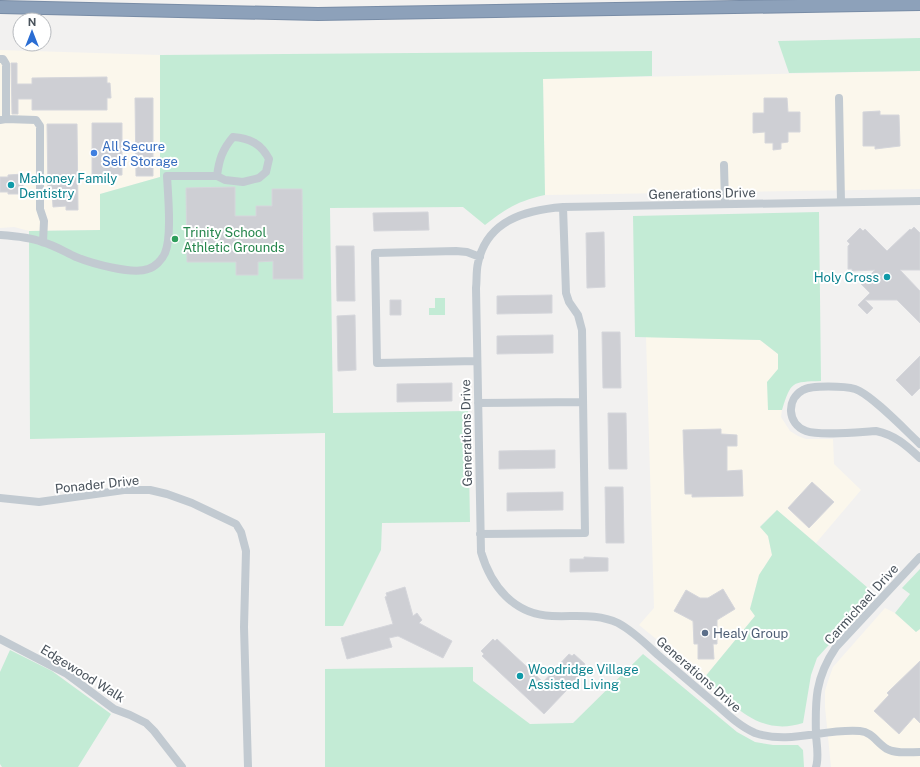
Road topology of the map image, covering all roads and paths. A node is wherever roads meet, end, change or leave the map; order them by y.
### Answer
1 (920, 4) edge
2 (0, 7) edge
3 (0, 59) edge
4 (839, 98) dead end
5 (3, 119) edge
6 (724, 165) dead end
7 (217, 176) junction
8 (920, 201) edge
9 (841, 202) junction
10 (725, 204) junction
11 (563, 207) junction
12 (0, 235) edge
13 (44, 242) junction
14 (480, 257) junction
15 (477, 361) junction
16 (583, 402) junction
17 (478, 403) junction
18 (920, 444) edge
19 (920, 458) edge
20 (0, 498) edge
21 (480, 534) junction
22 (920, 557) edge
23 (0, 639) edge
24 (816, 735) junction
25 (920, 752) edge
26 (817, 766) edge
27 (182, 767) edge
28 (248, 767) edge

1 - 2 highway
3 - 5 street
4 - 9 street
5 - 13 street
6 - 10 street
7 - 7 street
7 - 13 street
8 - 9 street, Generations Drive
9 - 10 street, Generations Drive
10 - 11 street, Generations Drive
11 - 14 street, Generations Drive
11 - 16 street
12 - 13 street
14 - 15 street, Generations Drive
14 - 15 street
15 - 17 street, Generations Drive
16 - 17 street
16 - 21 street
17 - 21 street, Generations Drive
18 - 19 street
20 - 28 street, Ponader Drive
21 - 24 street, Generations Drive
22 - 24 street, Carmichael Drive
23 - 27 street, Edgewood Walk
24 - 25 street, Generations Drive
24 - 26 street, Carmichael Drive

